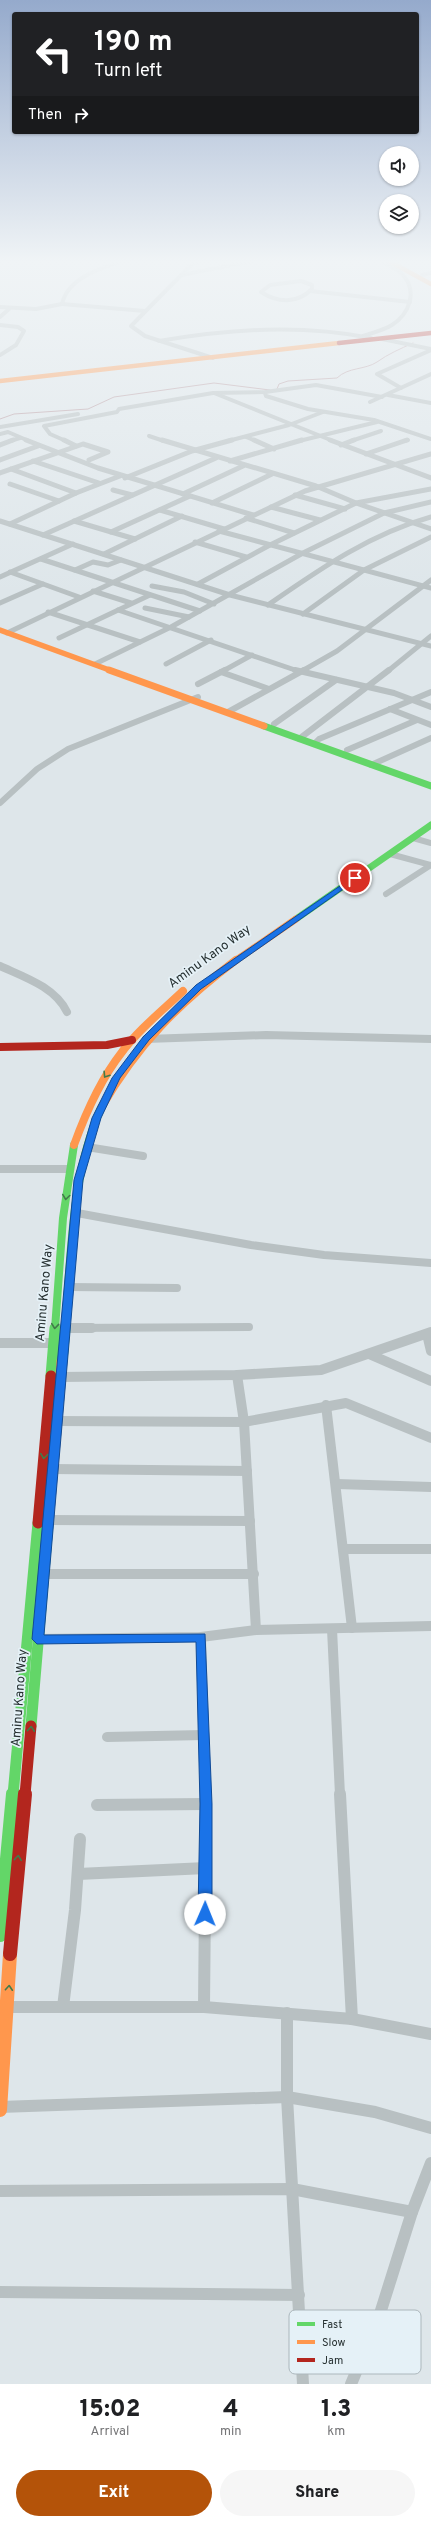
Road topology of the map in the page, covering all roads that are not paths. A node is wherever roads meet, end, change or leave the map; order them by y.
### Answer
1 (77, 371) edge
2 (383, 371) edge
3 (431, 374) edge
4 (0, 380) edge
5 (401, 388) junction
6 (265, 392) junction
7 (213, 393) junction
8 (388, 395) junction
9 (382, 397) junction
10 (370, 402) dead end
11 (431, 403) edge
12 (118, 409) junction
13 (323, 412) junction
14 (380, 422) junction
15 (289, 425) junction
16 (0, 427) edge
17 (382, 431) dead end
18 (8, 432) junction
19 (0, 434) edge
20 (149, 436) dead end
21 (246, 436) junction
22 (318, 436) junction
23 (20, 438) junction
24 (431, 439) edge
25 (408, 440) dead end
26 (341, 445) junction
27 (0, 446) edge
28 (38, 446) junction
29 (76, 446) junction
30 (274, 449) junction
31 (192, 451) junction
32 (55, 454) junction
33 (366, 454) junction
34 (431, 454) edge
35 (216, 458) junction
36 (0, 460) edge
37 (89, 460) dead end
38 (33, 461) junction
39 (229, 462) junction
40 (397, 465) junction
41 (244, 466) junction
42 (11, 470) junction
43 (0, 473) edge
44 (431, 473) edge
45 (272, 474) junction
46 (425, 475) junction
47 (122, 477) junction
48 (431, 478) edge
49 (99, 483) junction
50 (10, 484) dead end
51 (153, 486) junction
52 (316, 486) junction
53 (431, 489) edge
54 (113, 490) dead end
55 (76, 493) junction
56 (182, 494) junction
57 (132, 495) junction
58 (295, 495) junction
59 (190, 496) junction
60 (59, 501) junction
61 (431, 502) edge
62 (212, 503) junction
63 (356, 503) junction
64 (271, 507) junction
65 (345, 509) junction
66 (160, 510) junction
67 (384, 513) junction
68 (253, 515) junction
69 (182, 516) junction
70 (431, 517) edge
71 (246, 518) junction
72 (320, 520) junction
73 (0, 521) edge
74 (74, 521) junction
75 (409, 522) junction
76 (10, 524) junction
77 (222, 530) junction
78 (431, 530) edge
79 (111, 532) junction
80 (294, 533) junction
81 (43, 535) junction
82 (431, 537) edge
83 (135, 539) junction
84 (195, 542) junction
85 (73, 544) junction
86 (270, 544) junction
87 (303, 553) junction
88 (104, 554) junction
89 (246, 558) junction
90 (41, 559) junction
91 (121, 560) junction
92 (332, 562) junction
93 (143, 567) junction
94 (75, 570) junction
95 (364, 570) junction
96 (10, 572) junction
97 (0, 577) edge
98 (431, 580) edge
99 (111, 582) junction
100 (43, 584) junction
101 (198, 584) junction
102 (152, 586) dead end
103 (421, 586) junction
104 (431, 588) edge
105 (93, 591) junction
106 (150, 595) junction
107 (230, 595) junction
108 (79, 597) junction
109 (0, 603) edge
110 (131, 603) junction
111 (214, 604) junction
112 (268, 605) junction
113 (145, 608) dead end
114 (118, 610) junction
115 (200, 611) junction
116 (48, 612) junction
117 (304, 614) junction
118 (189, 617) junction
119 (86, 624) junction
120 (0, 625) edge
121 (171, 627) junction
122 (365, 628) junction
123 (6, 631) edge
124 (431, 636) edge
125 (59, 638) dead end
126 (211, 640) junction
127 (140, 642) junction
128 (420, 644) junction
129 (431, 646) edge
130 (252, 655) junction
131 (98, 663) junction
132 (166, 664) dead end
133 (299, 671) junction
134 (221, 672) junction
135 (336, 680) junction
136 (198, 684) dead end
137 (368, 687) junction
138 (269, 689) junction
139 (431, 692) edge
140 (195, 698) junction
141 (414, 699) junction
142 (431, 707) edge
143 (390, 709) junction
144 (230, 711) junction
145 (417, 720) junction
146 (431, 725) edge
147 (279, 727) junction
148 (302, 736) junction
149 (431, 738) edge
150 (316, 742) junction
151 (348, 750) junction
152 (375, 763) junction
153 (431, 781) edge
154 (431, 786) edge
155 (0, 803) edge
156 (431, 818) edge
157 (431, 825) edge
158 (413, 838) junction
159 (431, 843) edge
160 (390, 854) junction
161 (431, 865) edge
162 (386, 894) dead end
163 (272, 931) junction
164 (0, 966) edge
165 (67, 1012) dead end
166 (146, 1039) junction
167 (431, 1039) edge
168 (132, 1040) junction
169 (0, 1047) edge
170 (0, 1051) edge
171 (122, 1053) junction
172 (76, 1140) junction
173 (88, 1144) junction
174 (143, 1156) dead end
175 (0, 1169) edge
176 (70, 1169) junction
177 (77, 1213) junction
178 (431, 1263) edge
179 (68, 1287) junction
180 (177, 1288) dead end
181 (249, 1327) dead end
182 (65, 1328) junction
183 (429, 1333) edge
184 (0, 1343) edge
185 (53, 1343) junction
186 (64, 1343) junction
187 (431, 1351) edge
188 (369, 1354) junction
189 (237, 1375) junction
190 (61, 1377) junction
191 (431, 1381) edge
192 (326, 1405) junction
193 (56, 1421) junction
194 (244, 1422) junction
195 (431, 1438) edge
196 (52, 1469) junction
197 (247, 1471) junction
198 (337, 1484) junction
199 (431, 1487) edge
200 (48, 1520) junction
201 (250, 1522) junction
202 (343, 1549) junction
203 (431, 1549) edge
204 (43, 1574) junction
205 (254, 1574) junction
206 (431, 1626) edge
207 (352, 1628) junction
208 (332, 1629) junction
209 (256, 1630) junction
210 (201, 1637) junction
211 (37, 1639) junction
212 (204, 1735) junction
213 (107, 1737) dead end
214 (206, 1804) junction
215 (97, 1805) dead end
216 (80, 1840) dead end
217 (206, 1868) junction
218 (78, 1874) junction
219 (0, 1935) edge
220 (4, 2007) edge
221 (63, 2007) junction
222 (204, 2007) junction
223 (287, 2013) junction
224 (352, 2019) junction
225 (431, 2034) edge
226 (287, 2098) junction
227 (0, 2107) edge
228 (0, 2110) edge
229 (431, 2128) edge
230 (431, 2163) edge
231 (292, 2188) junction
232 (0, 2191) edge
233 (412, 2212) junction
234 (0, 2292) edge
235 (299, 2295) junction
236 (300, 2310) edge
237 (381, 2310) edge
238 (303, 2374) edge
239 (355, 2374) edge
240 (303, 2384) edge
241 (351, 2384) edge

1 - 4 main road
2 - 5 street
3 - 5 street
5 - 8 street
6 - 7 street
6 - 9 street
6 - 13 street
7 - 12 street
7 - 15 street
8 - 9 street
8 - 11 street
9 - 10 street
12 - 16 street
12 - 29 street
13 - 14 street
13 - 15 street
14 - 22 street
14 - 24 street
15 - 21 street
15 - 22 street
16 - 18 street
17 - 26 street
18 - 19 street
18 - 23 street
20 - 31 street
21 - 30 street
21 - 31 street
22 - 26 street
22 - 30 street
23 - 27 street
23 - 28 street
25 - 33 street
26 - 33 street
28 - 32 street
28 - 36 street
29 - 32 street
29 - 37 street
30 - 39 street
31 - 35 street
31 - 47 street
32 - 38 street
32 - 47 street
33 - 40 street
34 - 40 street
35 - 39 street
35 - 51 street
38 - 42 street
38 - 49 street
39 - 41 street
40 - 46 street
40 - 52 street
41 - 45 street
41 - 56 street
42 - 43 street
42 - 55 street
44 - 46 street
45 - 52 street
45 - 62 street
46 - 48 street
47 - 49 street
47 - 51 street
49 - 55 street
50 - 60 street
51 - 56 street
51 - 57 street
52 - 58 street
52 - 63 street
53 - 63 street
54 - 57 street
55 - 60 street
56 - 59 street
57 - 74 street
58 - 64 street
58 - 65 street
59 - 62 street
59 - 66 street
60 - 76 street
61 - 67 street
62 - 68 street
63 - 65 street
63 - 67 street
64 - 68 street
64 - 72 street
65 - 72 street
66 - 69 street
66 - 79 street
67 - 75 street
67 - 87 street
68 - 71 street
69 - 77 street
69 - 83 street
70 - 75 street
71 - 77 street
71 - 80 street
72 - 80 street
73 - 76 street
74 - 79 street
74 - 81 street
75 - 78 street
75 - 92 street
76 - 81 street
77 - 84 street
77 - 86 street
79 - 83 street
80 - 86 street
81 - 85 street
82 - 95 street
83 - 88 street
84 - 89 street
84 - 93 street
85 - 88 street
85 - 90 street
86 - 87 street
86 - 89 street
87 - 92 street
87 - 107 street
88 - 91 street
89 - 101 street
90 - 94 street
90 - 96 street
91 - 93 street
91 - 94 street
92 - 95 street
92 - 112 street
93 - 99 street
93 - 101 street
94 - 99 street
95 - 103 street
95 - 117 street
96 - 97 street
96 - 100 street
98 - 103 street
99 - 105 street
99 - 106 street
100 - 108 street
100 - 109 street
101 - 107 street
102 - 111 street
103 - 104 street
103 - 122 street
105 - 108 street
105 - 110 street
106 - 110 street
106 - 115 street
107 - 111 street
107 - 112 street
108 - 116 street
110 - 114 street
111 - 115 street
112 - 117 street
113 - 118 street
114 - 119 street
114 - 121 street
115 - 118 street
116 - 119 street
116 - 123 street
117 - 122 street
118 - 121 street
119 - 125 street
119 - 127 street
120 - 123 main road
121 - 126 street
121 - 127 street
122 - 128 street
122 - 133 street
123 - 131 main road
124 - 128 street
126 - 130 street
126 - 132 street
127 - 131 street
128 - 129 street
128 - 137 street
130 - 133 street
130 - 134 street
131 - 140 main road
133 - 135 street
133 - 138 street
134 - 136 street
134 - 138 street
135 - 137 street
135 - 147 street
137 - 141 street
137 - 148 street
138 - 144 street
139 - 141 street
140 - 144 main road
140 - 155 street
141 - 142 street
141 - 143 street
143 - 145 street
143 - 150 street
144 - 147 main road
145 - 146 street
145 - 151 street
147 - 148 main road
148 - 150 main road
149 - 152 street
150 - 151 main road
150 - 152 main road
151 - 152 main road
152 - 153 main road
152 - 154 main road
156 - 163 main road, Aminu Kano Way
157 - 158 main road, Aminu Kano Way
158 - 159 street
158 - 160 main road, Aminu Kano Way
160 - 161 street
160 - 163 main road, Aminu Kano Way
161 - 162 street
163 - 166 main road, Aminu Kano Way
163 - 168 main road, Aminu Kano Way
164 - 165 street
166 - 167 street
166 - 173 main road, Aminu Kano Way
168 - 169 main road
168 - 171 main road, Aminu Kano Way
170 - 171 main road
171 -> 172 main road, Aminu Kano Way
172 - 173 main road
172 - 176 main road, Aminu Kano Way
173 - 174 street
173 - 177 main road, Aminu Kano Way
175 - 176 street
176 -> 185 main road, Aminu Kano Way
177 - 178 street
177 - 179 main road, Aminu Kano Way
179 - 180 street
179 - 182 main road, Aminu Kano Way
181 - 182 street
182 - 186 main road, Aminu Kano Way
183 - 187 street
183 - 188 street
184 - 185 street
185 - 186 street
185 -> 219 main road, Aminu Kano Way
186 - 190 main road, Aminu Kano Way
188 - 189 street
188 - 191 street
189 - 190 street
189 - 194 street
190 - 193 main road, Aminu Kano Way
192 - 194 street
192 - 195 street
192 - 198 street
193 - 194 street
193 - 196 main road, Aminu Kano Way
194 - 197 street
196 - 197 street
196 - 200 main road, Aminu Kano Way
197 - 201 street
198 - 199 street
198 - 202 street
200 - 201 street
200 - 204 main road, Aminu Kano Way
201 - 205 street
202 - 203 street
202 - 207 street
204 - 205 street
204 - 211 main road, Aminu Kano Way
205 - 209 street
206 - 207 street
207 - 208 street
208 - 209 street
208 - 224 street
209 - 210 street
210 - 211 street
210 - 212 street
220 -> 211 main road, Aminu Kano Way
212 - 213 street
212 - 214 street
214 - 215 street
214 - 217 street
216 - 218 street
217 - 218 street
217 - 222 street
218 - 221 street
220 - 221 street
220 - 227 main road, Aminu Kano Way
221 - 222 street
222 - 223 street
223 - 224 street
223 - 226 street
224 - 225 street
226 - 227 street
226 - 229 street
226 - 231 street
227 - 228 main road, Aminu Kano Way
230 - 233 street
231 - 232 street
231 - 233 street
231 - 235 street
233 - 237 street
234 - 235 street
235 - 236 street
238 - 240 street
239 - 241 street

